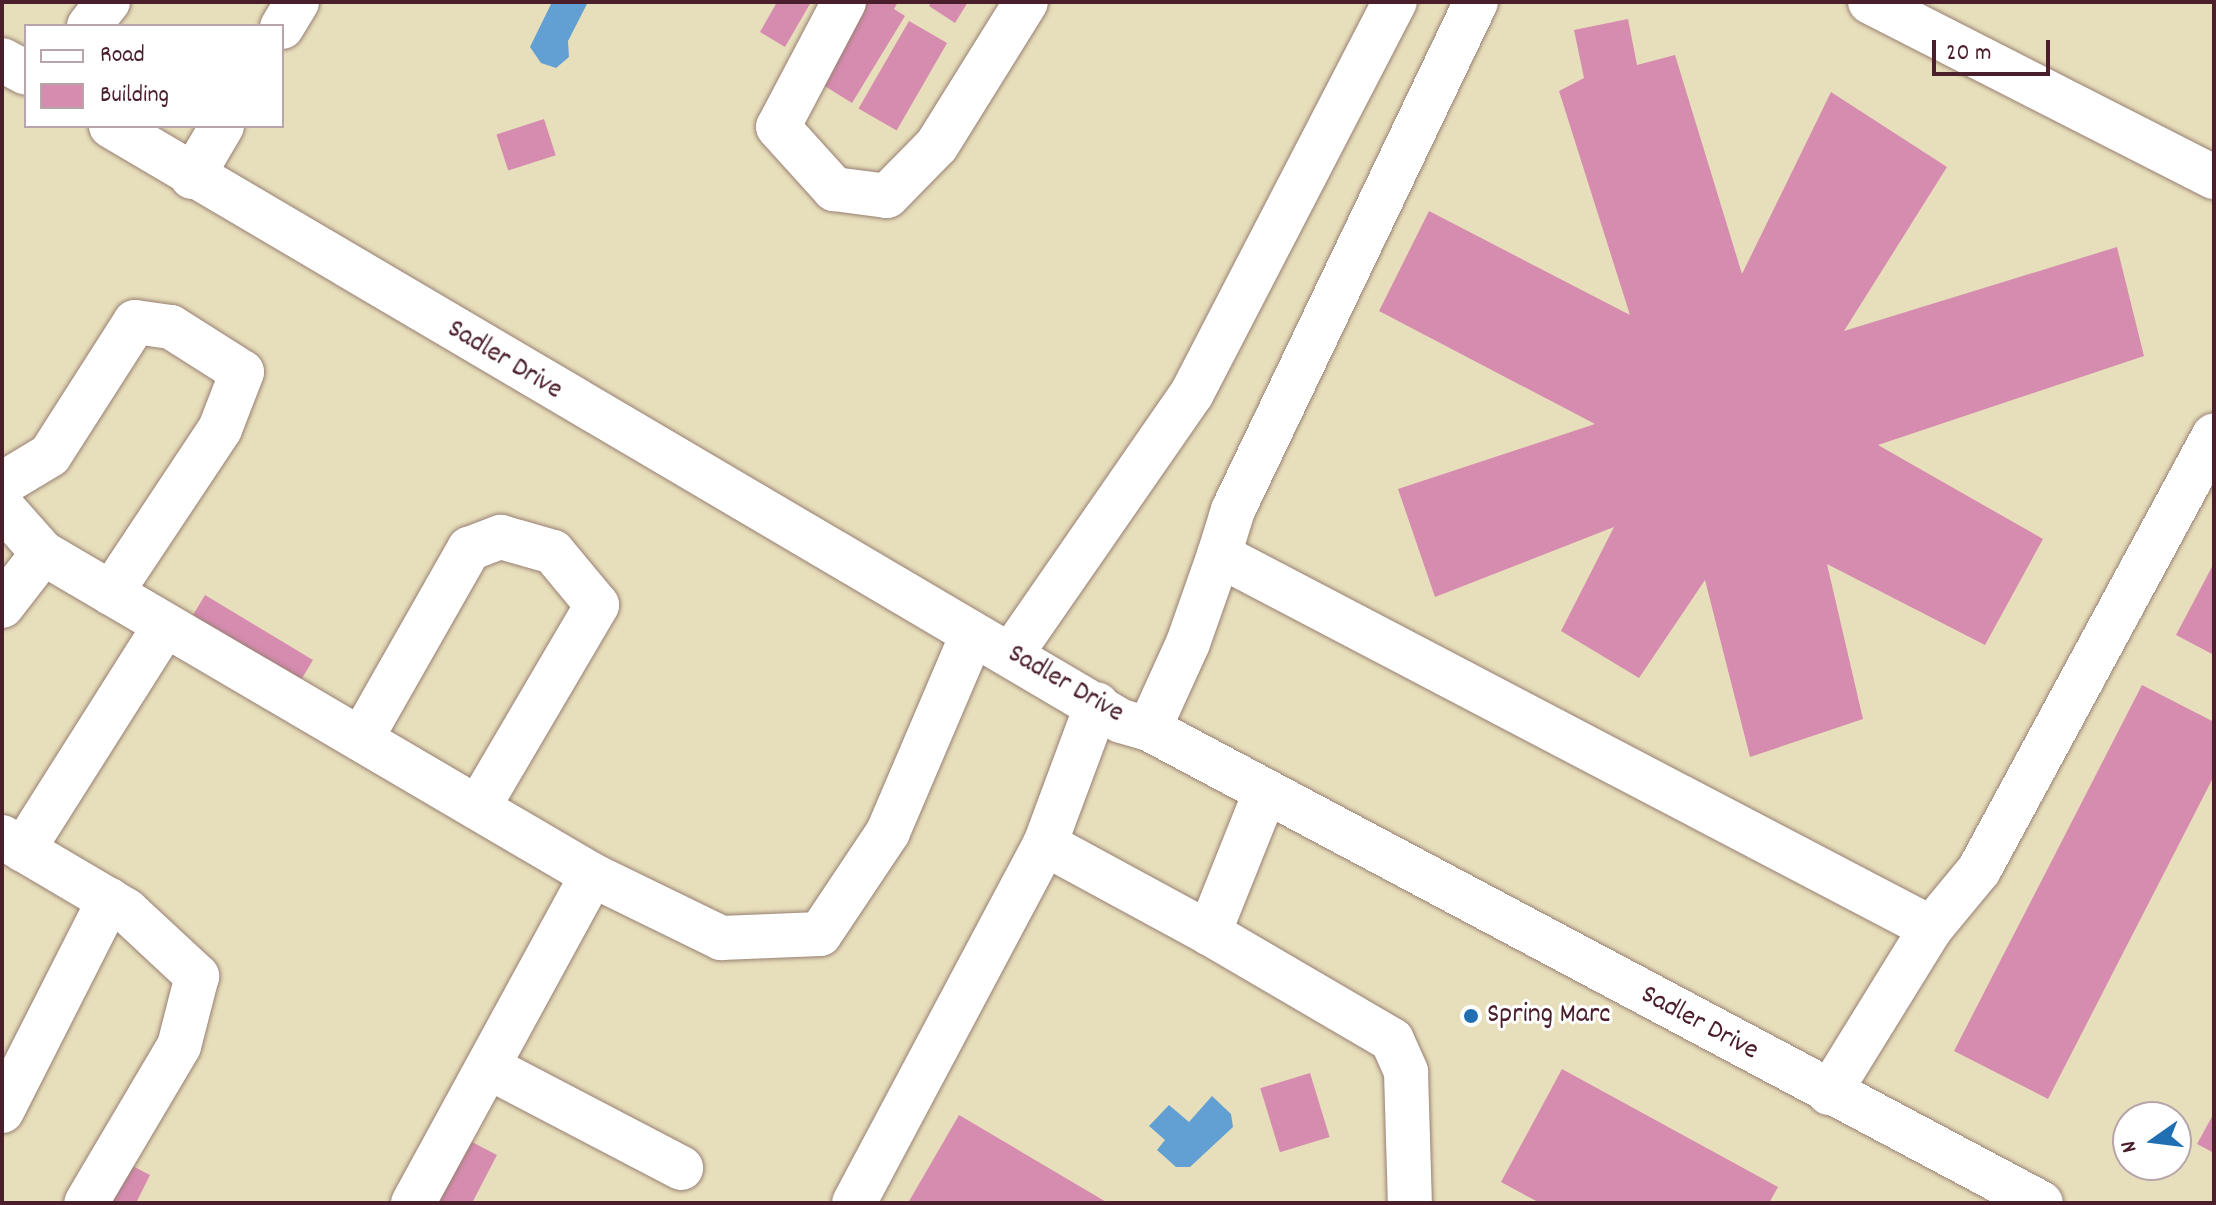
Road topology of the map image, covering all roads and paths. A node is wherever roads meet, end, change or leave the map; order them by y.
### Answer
1 (108, 2) edge
2 (297, 2) edge
3 (844, 2) edge
4 (1026, 2) edge
5 (1476, 2) edge
6 (1870, 2) edge
7 (1386, 5) edge
8 (91, 24) edge
9 (284, 24) edge
10 (2, 60) edge
11 (24, 72) edge
12 (114, 128) edge
13 (221, 128) edge
14 (192, 177) junction
15 (2214, 177) edge
16 (2214, 435) edge
17 (2, 484) edge
18 (2, 507) edge
19 (43, 553) junction
20 (1219, 555) junction
21 (111, 593) junction
22 (2, 606) edge
23 (165, 625) junction
24 (972, 635) junction
25 (1012, 653) junction
26 (1097, 704) junction
27 (1149, 729) junction
28 (361, 739) junction
29 (1265, 793) junction
30 (478, 808) junction
31 (13, 844) edge
32 (1045, 844) junction
33 (592, 875) junction
34 (109, 900) junction
35 (1931, 928) junction
36 (1209, 933) junction
37 (488, 1067) junction
38 (1829, 1093) junction
39 (2, 1111) edge
40 (681, 1168) dead end
41 (86, 1203) edge
42 (413, 1203) edge
43 (854, 1203) edge
44 (1410, 1203) edge
45 (2041, 1203) edge

1 - 8 street
2 - 9 street
3 - 4 street
5 - 20 street
6 - 15 street
7 - 25 street
10 - 11 street
12 - 14 street, Sadler Drive
13 - 14 street
14 - 24 street, Sadler Drive
16 - 35 street
17 - 21 street
18 - 19 street
19 - 21 street
19 - 22 street
20 - 27 street
20 - 35 street
21 - 23 street
23 - 28 street
23 - 31 street
24 - 25 street, Sadler Drive
24 - 33 street
25 - 26 street, Sadler Drive
26 - 27 street, Sadler Drive
26 - 32 street
27 - 29 street, Sadler Drive
28 - 30 street
28 - 30 street
29 - 36 street
29 - 38 street, Sadler Drive
30 - 33 street
31 - 34 street
32 - 36 street
32 - 43 street
33 - 37 street
34 - 39 street
34 - 41 street
35 - 38 street
36 - 44 street
37 - 40 street
37 - 42 street
38 - 45 street, Sadler Drive

